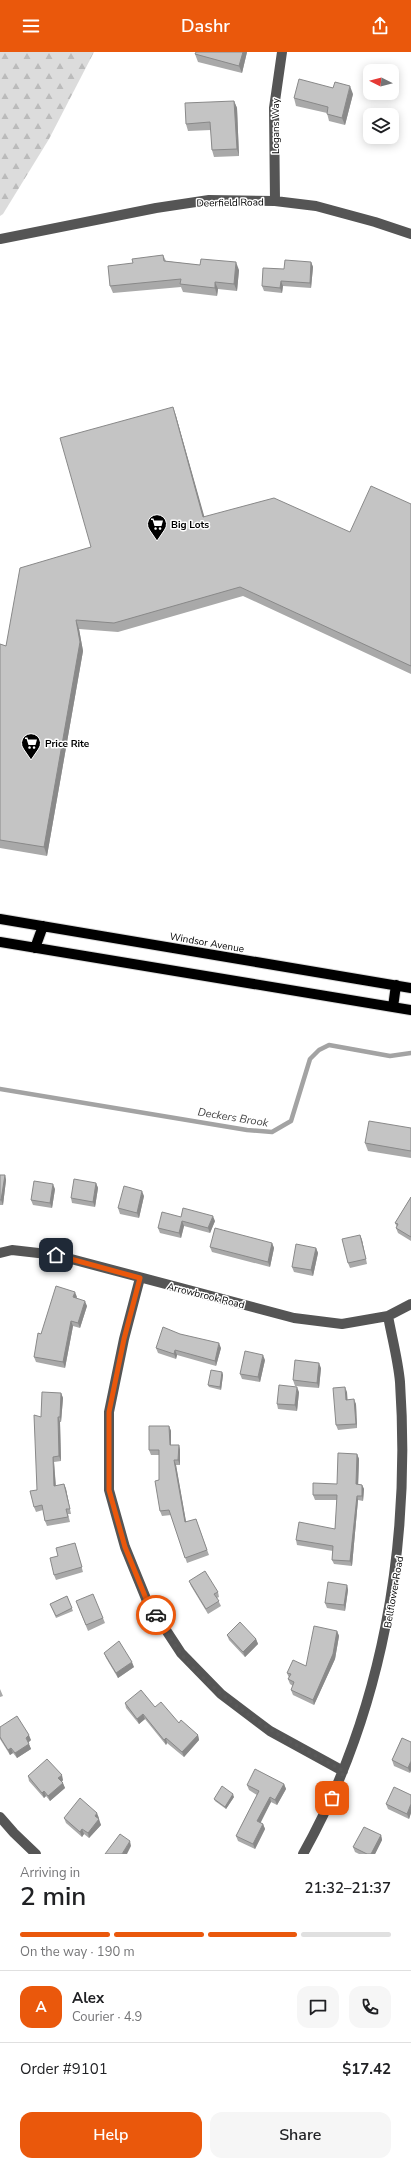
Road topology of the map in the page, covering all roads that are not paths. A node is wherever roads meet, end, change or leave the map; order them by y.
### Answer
1 (282, 52) edge
2 (275, 201) junction
3 (411, 234) edge
4 (0, 239) edge
5 (0, 919) edge
6 (43, 926) junction
7 (0, 942) edge
8 (35, 948) junction
9 (396, 985) junction
10 (411, 988) edge
11 (393, 1007) junction
12 (411, 1010) edge
13 (0, 1253) edge
14 (140, 1278) junction
15 (411, 1304) edge
16 (388, 1316) junction
17 (344, 1771) junction
18 (0, 1817) edge
19 (36, 1854) edge
20 (303, 1854) edge

1 - 2 street, Logans Way
2 - 3 street, Deerfield Road
2 - 4 street, Deerfield Road
5 - 6 main road, Windsor Avenue
6 - 8 main road
6 - 9 main road, Windsor Avenue
7 - 8 main road
8 - 11 main road
9 - 10 main road, Windsor Avenue
9 - 11 main road
11 - 12 main road
13 - 14 street, Arrowbrook Road
14 - 16 street, Arrowbrook Road
14 - 17 street
15 - 16 street, Arrowbrook Road
16 - 17 street, Bellflower Road
17 - 20 street, Bellflower Road
18 - 19 street

